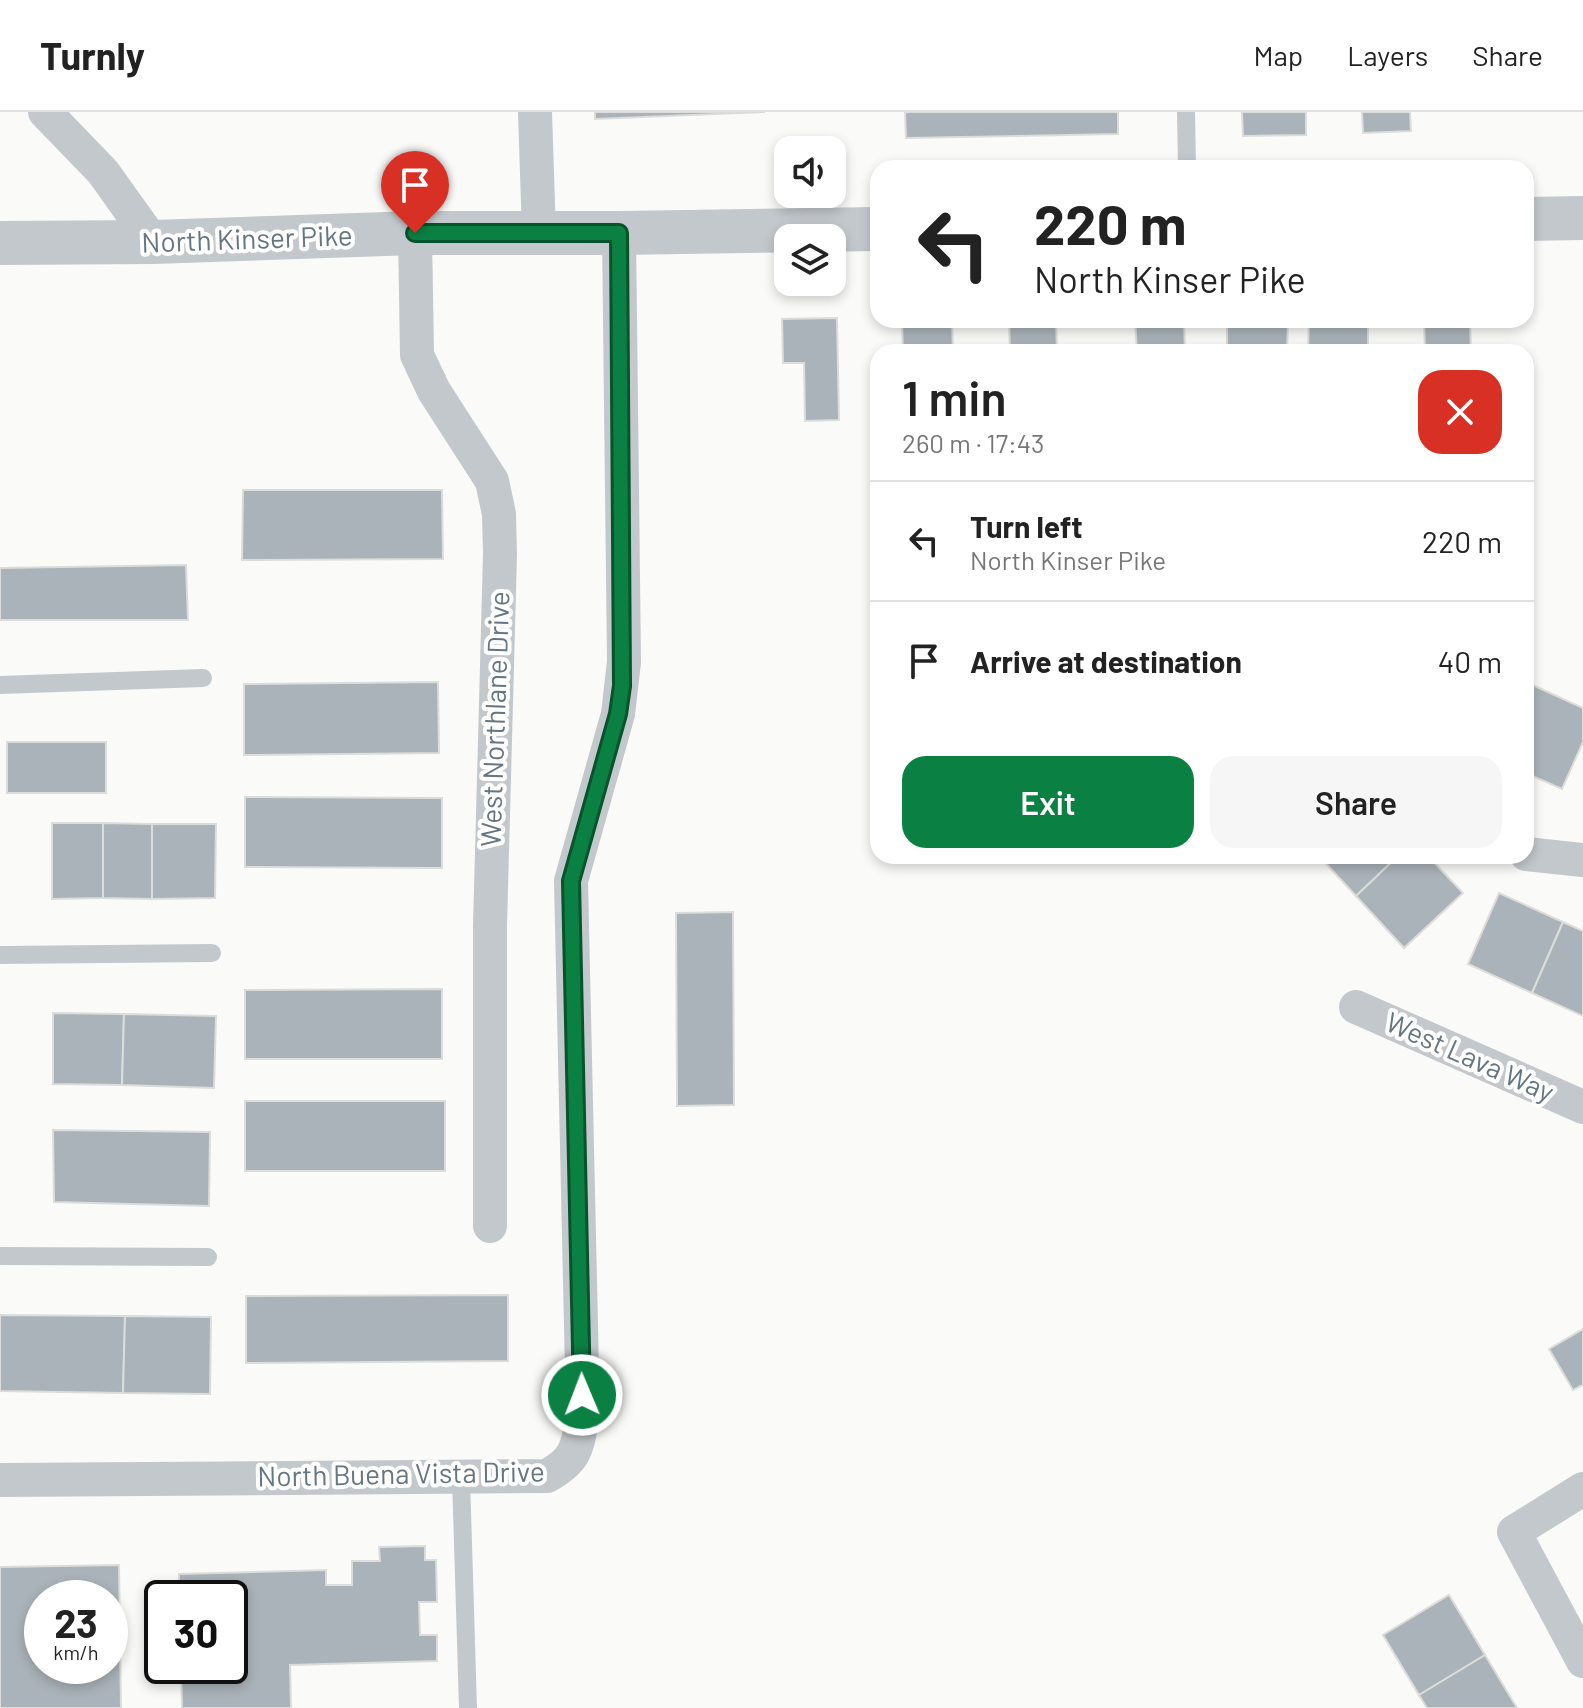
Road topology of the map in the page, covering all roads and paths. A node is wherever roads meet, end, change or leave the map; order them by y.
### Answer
1 (45, 112) edge
2 (535, 112) edge
3 (1186, 112) edge
4 (1187, 160) edge
5 (1583, 218) edge
6 (1534, 219) edge
7 (870, 229) edge
8 (415, 233) junction
9 (619, 233) junction
10 (539, 234) junction
11 (153, 242) junction
12 (0, 243) edge
13 (203, 678) dead end
14 (0, 685) edge
15 (1534, 855) edge
16 (1583, 860) edge
17 (212, 953) dead end
18 (0, 955) edge
19 (1356, 1007) dead end
20 (1583, 1107) edge
21 (490, 1226) dead end
22 (0, 1256) edge
23 (208, 1257) dead end
24 (461, 1477) junction
25 (0, 1480) edge
26 (1583, 1489) edge
27 (1583, 1661) edge
28 (468, 1708) edge

1 - 11 street
2 - 10 street
3 - 4 lane
5 - 6 street
7 - 9 street, North Kinser Pike
8 - 10 street, North Kinser Pike
8 - 11 street, North Kinser Pike
8 - 21 street, West Northlane Drive
9 - 10 street, North Kinser Pike
9 - 24 street, North Buena Vista Drive
11 - 12 street, North Kinser Pike
13 - 14 lane
15 - 16 street
17 - 18 lane
19 - 20 street, West Lava Way
22 - 23 lane
24 - 25 street, North Buena Vista Drive
24 - 28 lane
26 - 27 street

